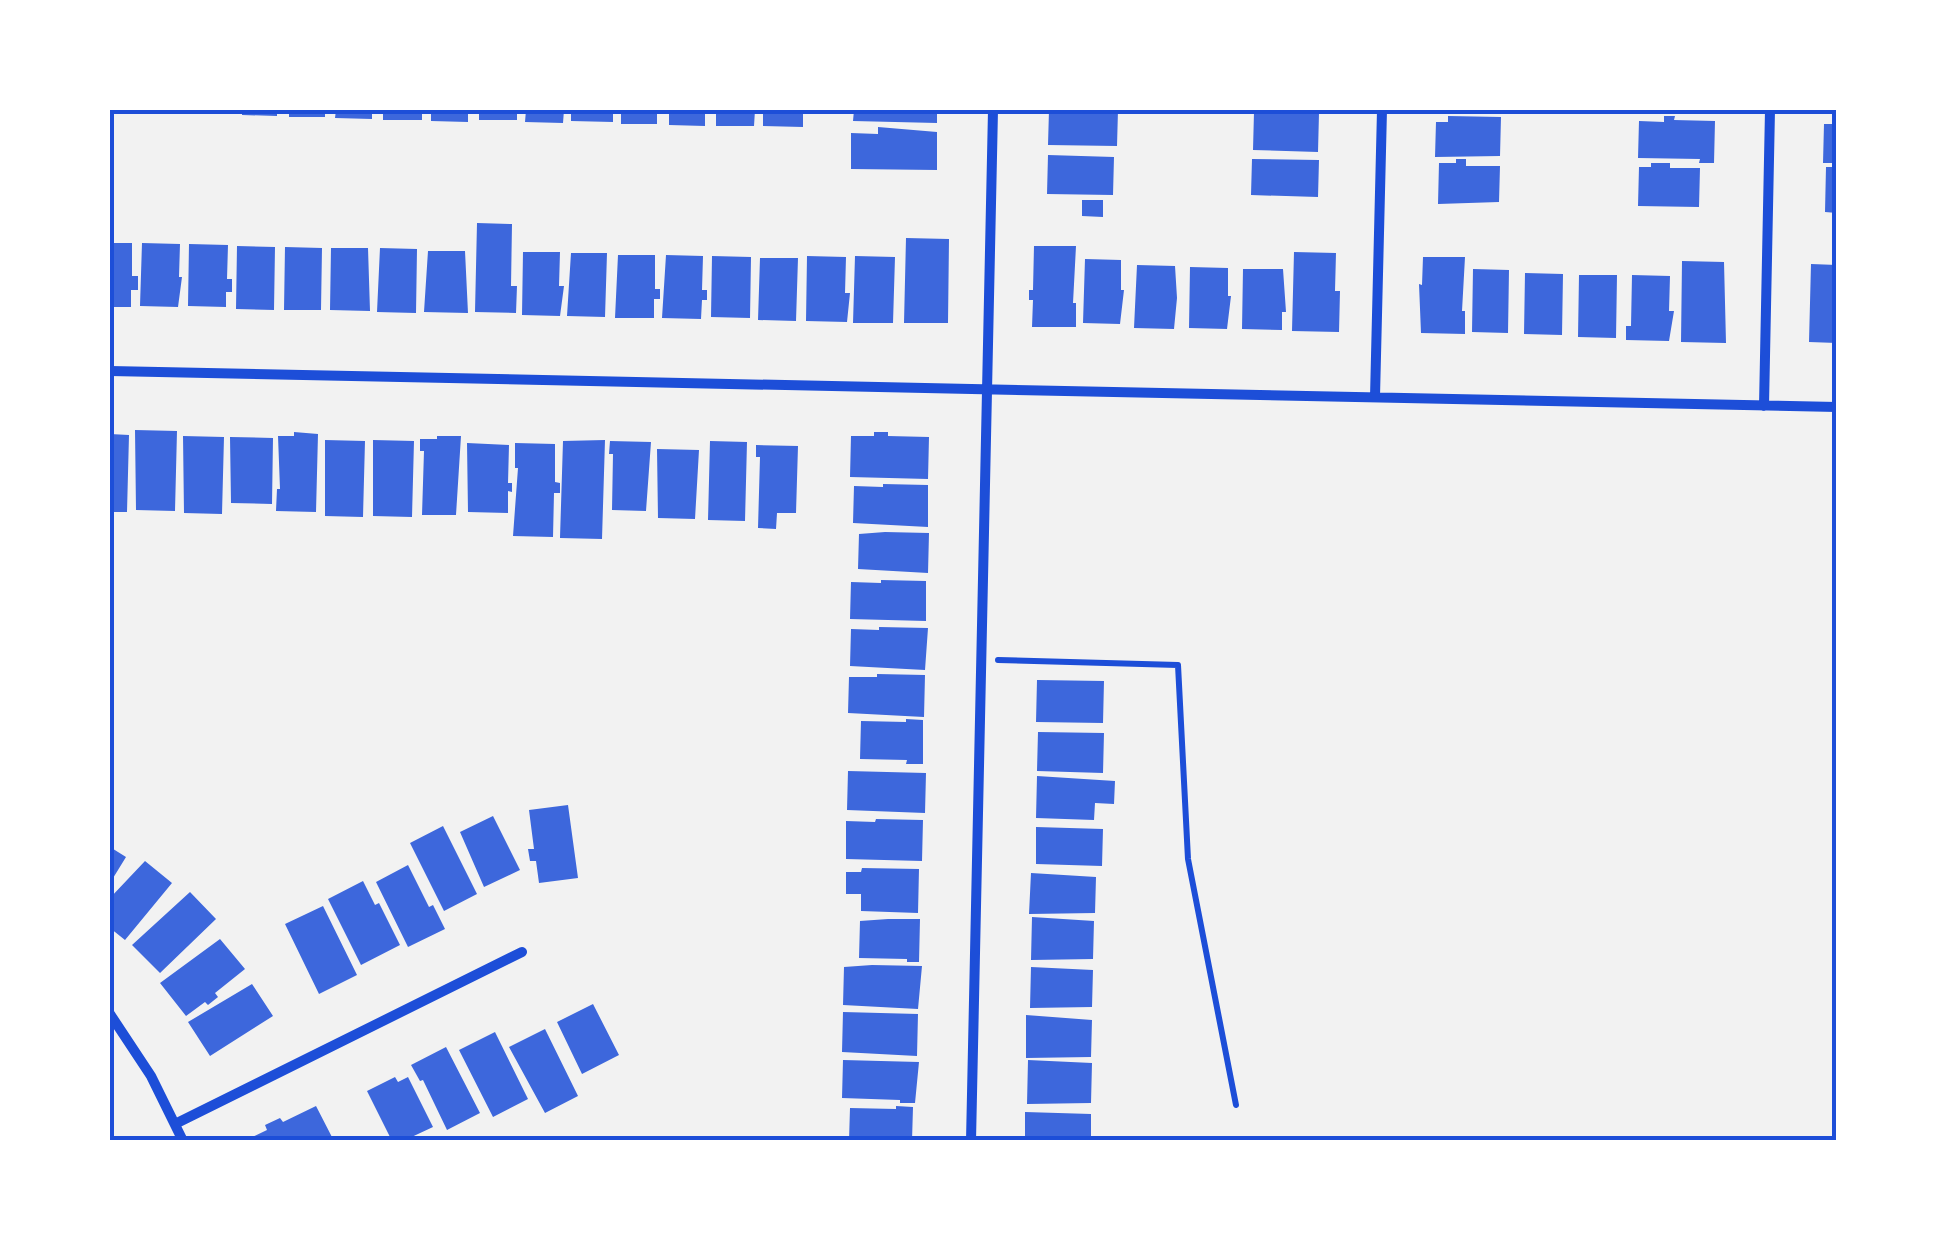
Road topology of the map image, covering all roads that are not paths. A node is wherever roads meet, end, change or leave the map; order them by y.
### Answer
1 (993, 110) edge
2 (1382, 110) edge
3 (1770, 110) edge
4 (110, 371) edge
5 (987, 390) junction
6 (1375, 397) junction
7 (1764, 406) junction
8 (1837, 408) edge
9 (522, 952) dead end
10 (110, 1014) edge
11 (175, 1124) junction
12 (184, 1141) edge
13 (971, 1141) edge

1 - 5 street
2 - 6 street
3 - 7 street
4 - 5 street
5 - 6 street
5 - 13 street
6 - 7 street
7 - 8 street
9 - 11 street
10 - 11 street
11 - 12 street

